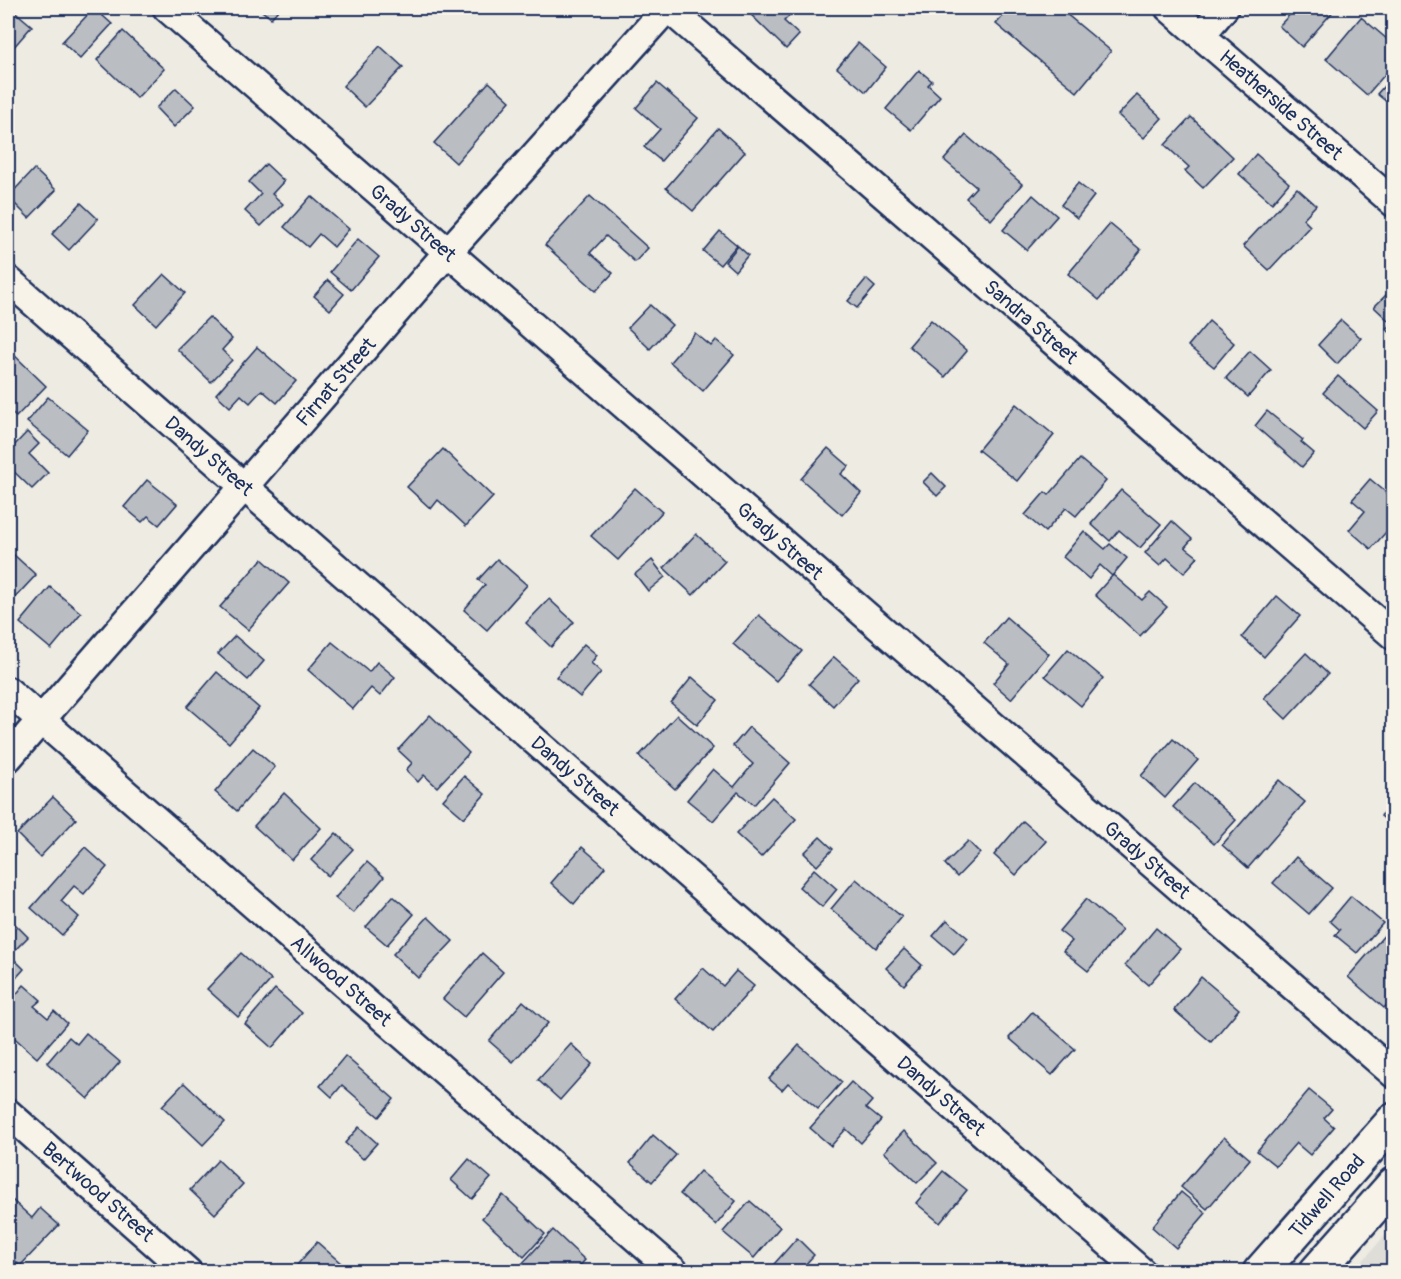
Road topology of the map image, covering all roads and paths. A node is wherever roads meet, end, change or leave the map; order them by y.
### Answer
1 (167, 8) edge
2 (667, 8) edge
3 (1169, 8) edge
4 (1224, 8) edge
5 (1201, 35) junction
6 (1394, 203) edge
7 (447, 253) junction
8 (8, 280) edge
9 (245, 488) junction
10 (1394, 636) edge
11 (8, 691) edge
12 (40, 720) junction
13 (8, 758) edge
14 (1394, 1074) edge
15 (8, 1113) edge
16 (1394, 1120) edge
17 (1394, 1184) edge
18 (188, 1272) edge
19 (675, 1272) edge
20 (1142, 1272) edge
21 (1260, 1272) edge
22 (1316, 1272) edge

1 - 7 street, Grady Street
2 - 7 street, Firnat Street
2 - 10 street, Sandra Street
3 - 5 street, Heatherside Street
4 - 5 street
5 - 6 street, Heatherside Street
7 - 9 street, Firnat Street
7 - 14 street, Grady Street
8 - 9 street, Dandy Street
9 - 12 street, Firnat Street
9 - 20 street, Dandy Street
11 - 12 street, Allwood Street
12 - 13 street, Firnat Street
12 - 19 street, Allwood Street
15 - 18 street, Bertwood Street
16 - 21 main road, Tidwell Road
17 - 22 main road

